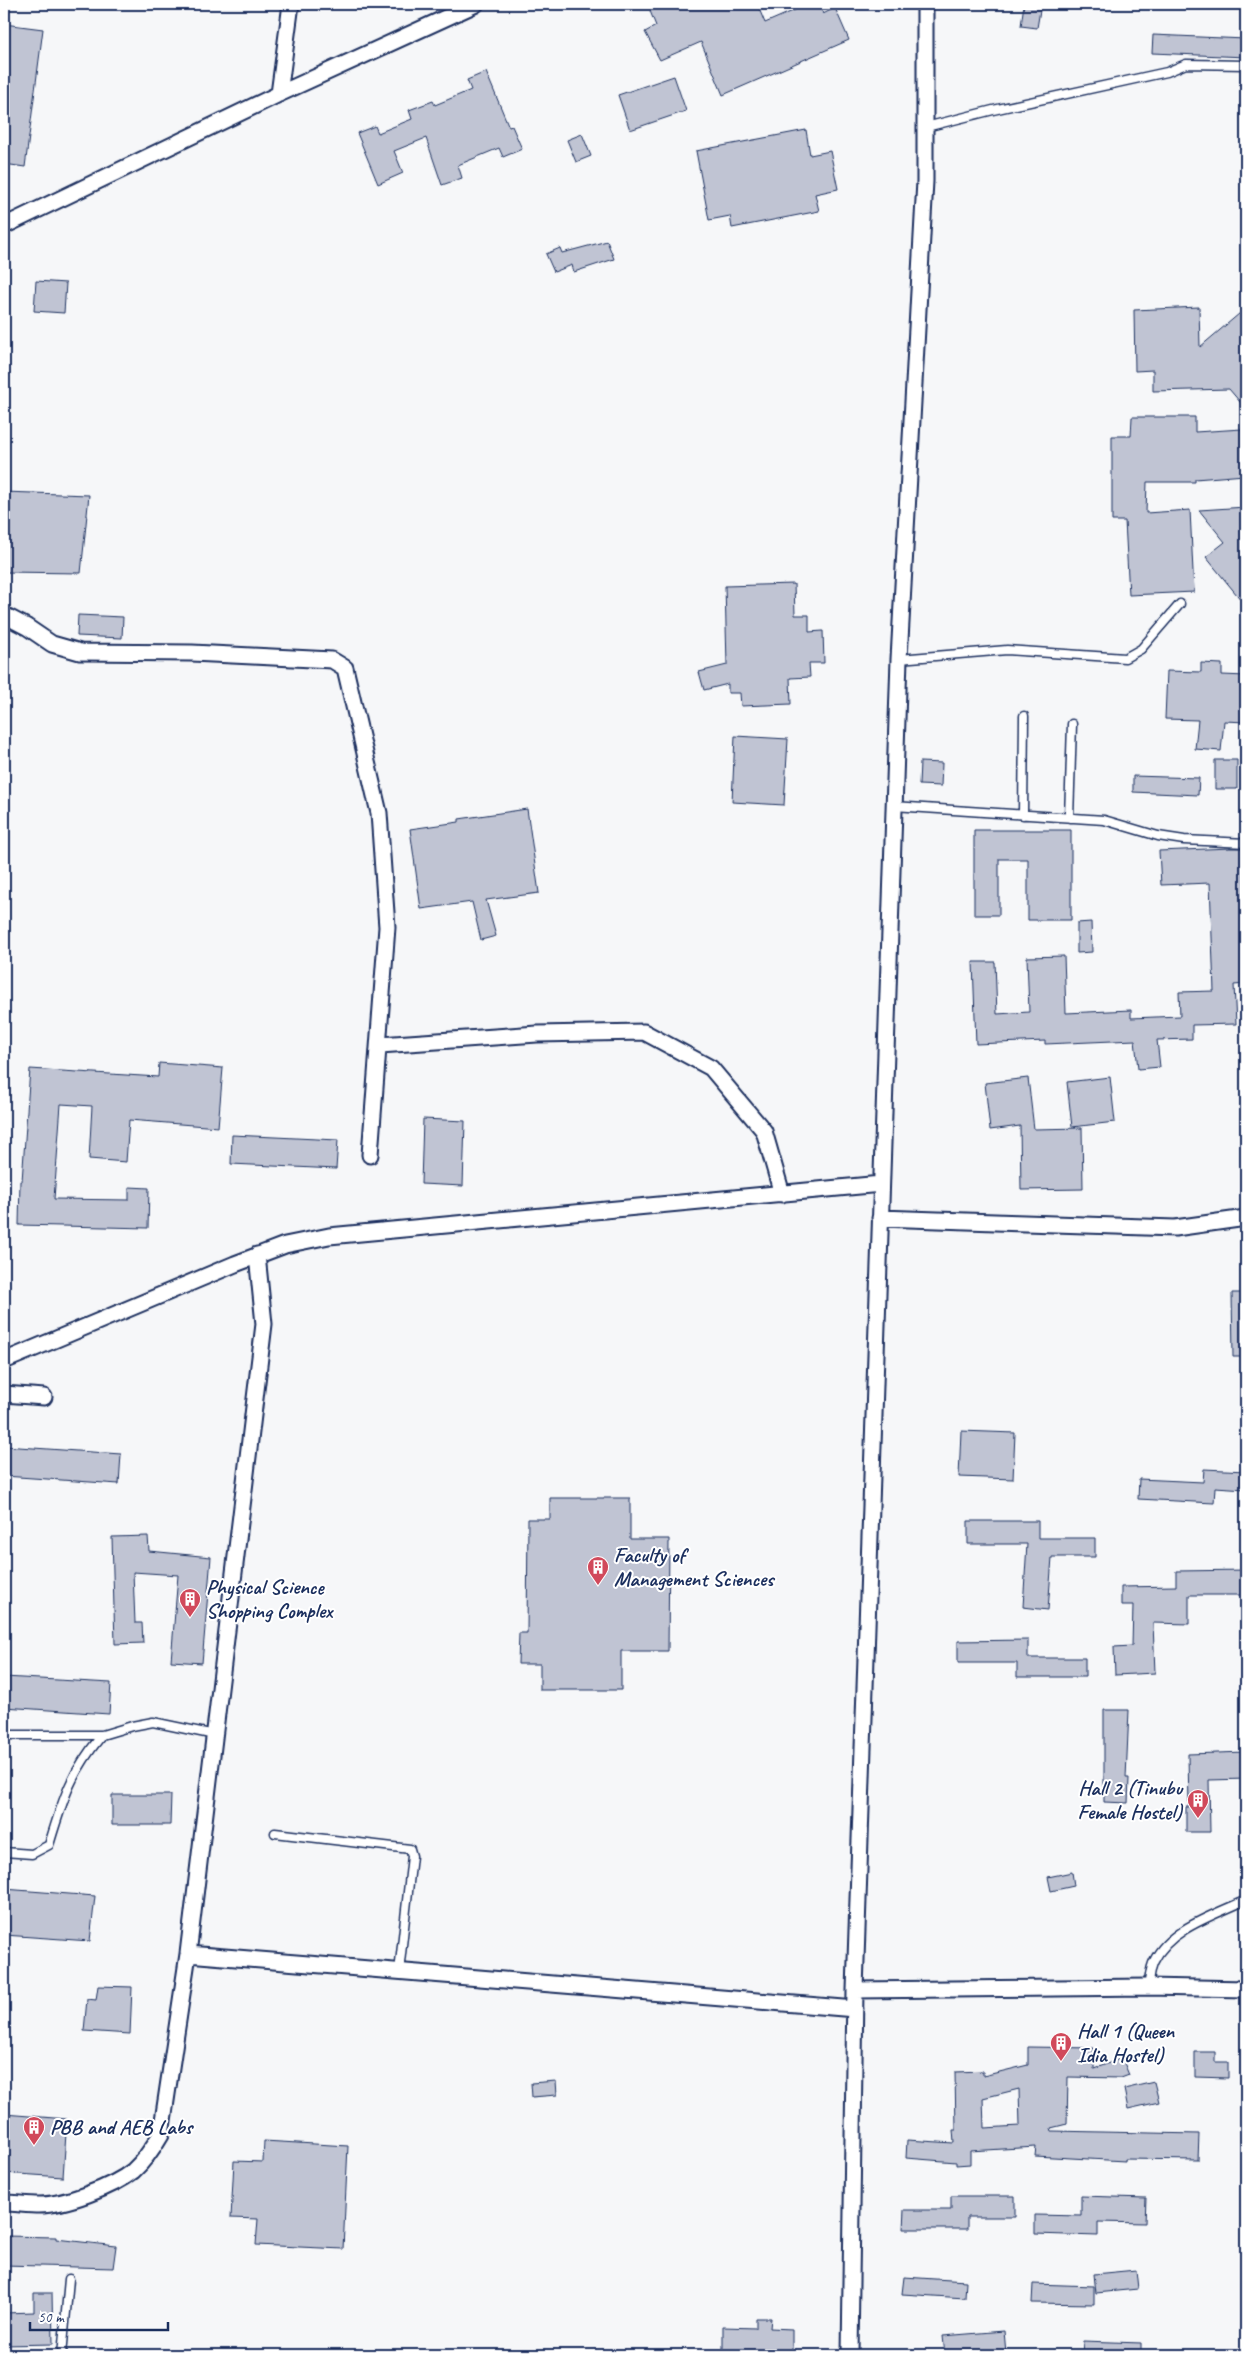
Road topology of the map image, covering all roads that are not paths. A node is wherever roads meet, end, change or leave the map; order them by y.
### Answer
1 (291, 4) edge
2 (476, 4) edge
3 (924, 4) edge
4 (1246, 65) edge
5 (279, 94) junction
6 (926, 127) junction
7 (4, 226) edge
8 (1180, 604) dead end
9 (4, 615) edge
10 (899, 659) junction
11 (1024, 716) dead end
12 (1072, 724) dead end
13 (894, 806) junction
14 (1023, 815) junction
15 (1069, 818) junction
16 (1246, 843) edge
17 (380, 1045) junction
18 (370, 1155) dead end
19 (882, 1184) junction
20 (782, 1194) junction
21 (880, 1218) junction
22 (1246, 1218) edge
23 (257, 1256) junction
24 (4, 1361) edge
25 (4, 1394) edge
26 (44, 1397) dead end
27 (4, 1735) edge
28 (102, 1735) junction
29 (215, 1735) junction
30 (275, 1833) dead end
31 (4, 1852) edge
32 (1246, 1900) edge
33 (188, 1954) junction
34 (399, 1972) junction
35 (1148, 1987) junction
36 (1246, 1989) edge
37 (855, 1990) junction
38 (855, 2009) junction
39 (4, 2202) edge
40 (69, 2279) dead end
41 (62, 2355) edge
42 (850, 2355) edge

1 - 5 street
2 - 5 street
3 - 6 street
4 - 6 lane
5 - 7 street
6 - 10 street
8 - 10 lane
9 - 17 street
10 - 13 street
11 - 14 lane
12 - 15 lane
13 - 14 lane
13 - 19 street
14 - 15 lane
15 - 16 lane
17 - 18 street
17 - 20 street
19 - 20 street
19 - 21 street
20 - 23 street
21 - 22 street
21 - 37 street
23 - 24 street
23 - 29 street
25 - 26 street
27 - 28 lane
28 - 29 lane
28 - 31 lane
29 - 33 street
30 - 34 lane
32 - 35 lane
33 - 34 street
33 - 39 street
34 - 38 street
35 - 36 street
35 - 37 street
37 - 38 street
38 - 42 street
40 - 41 lane

